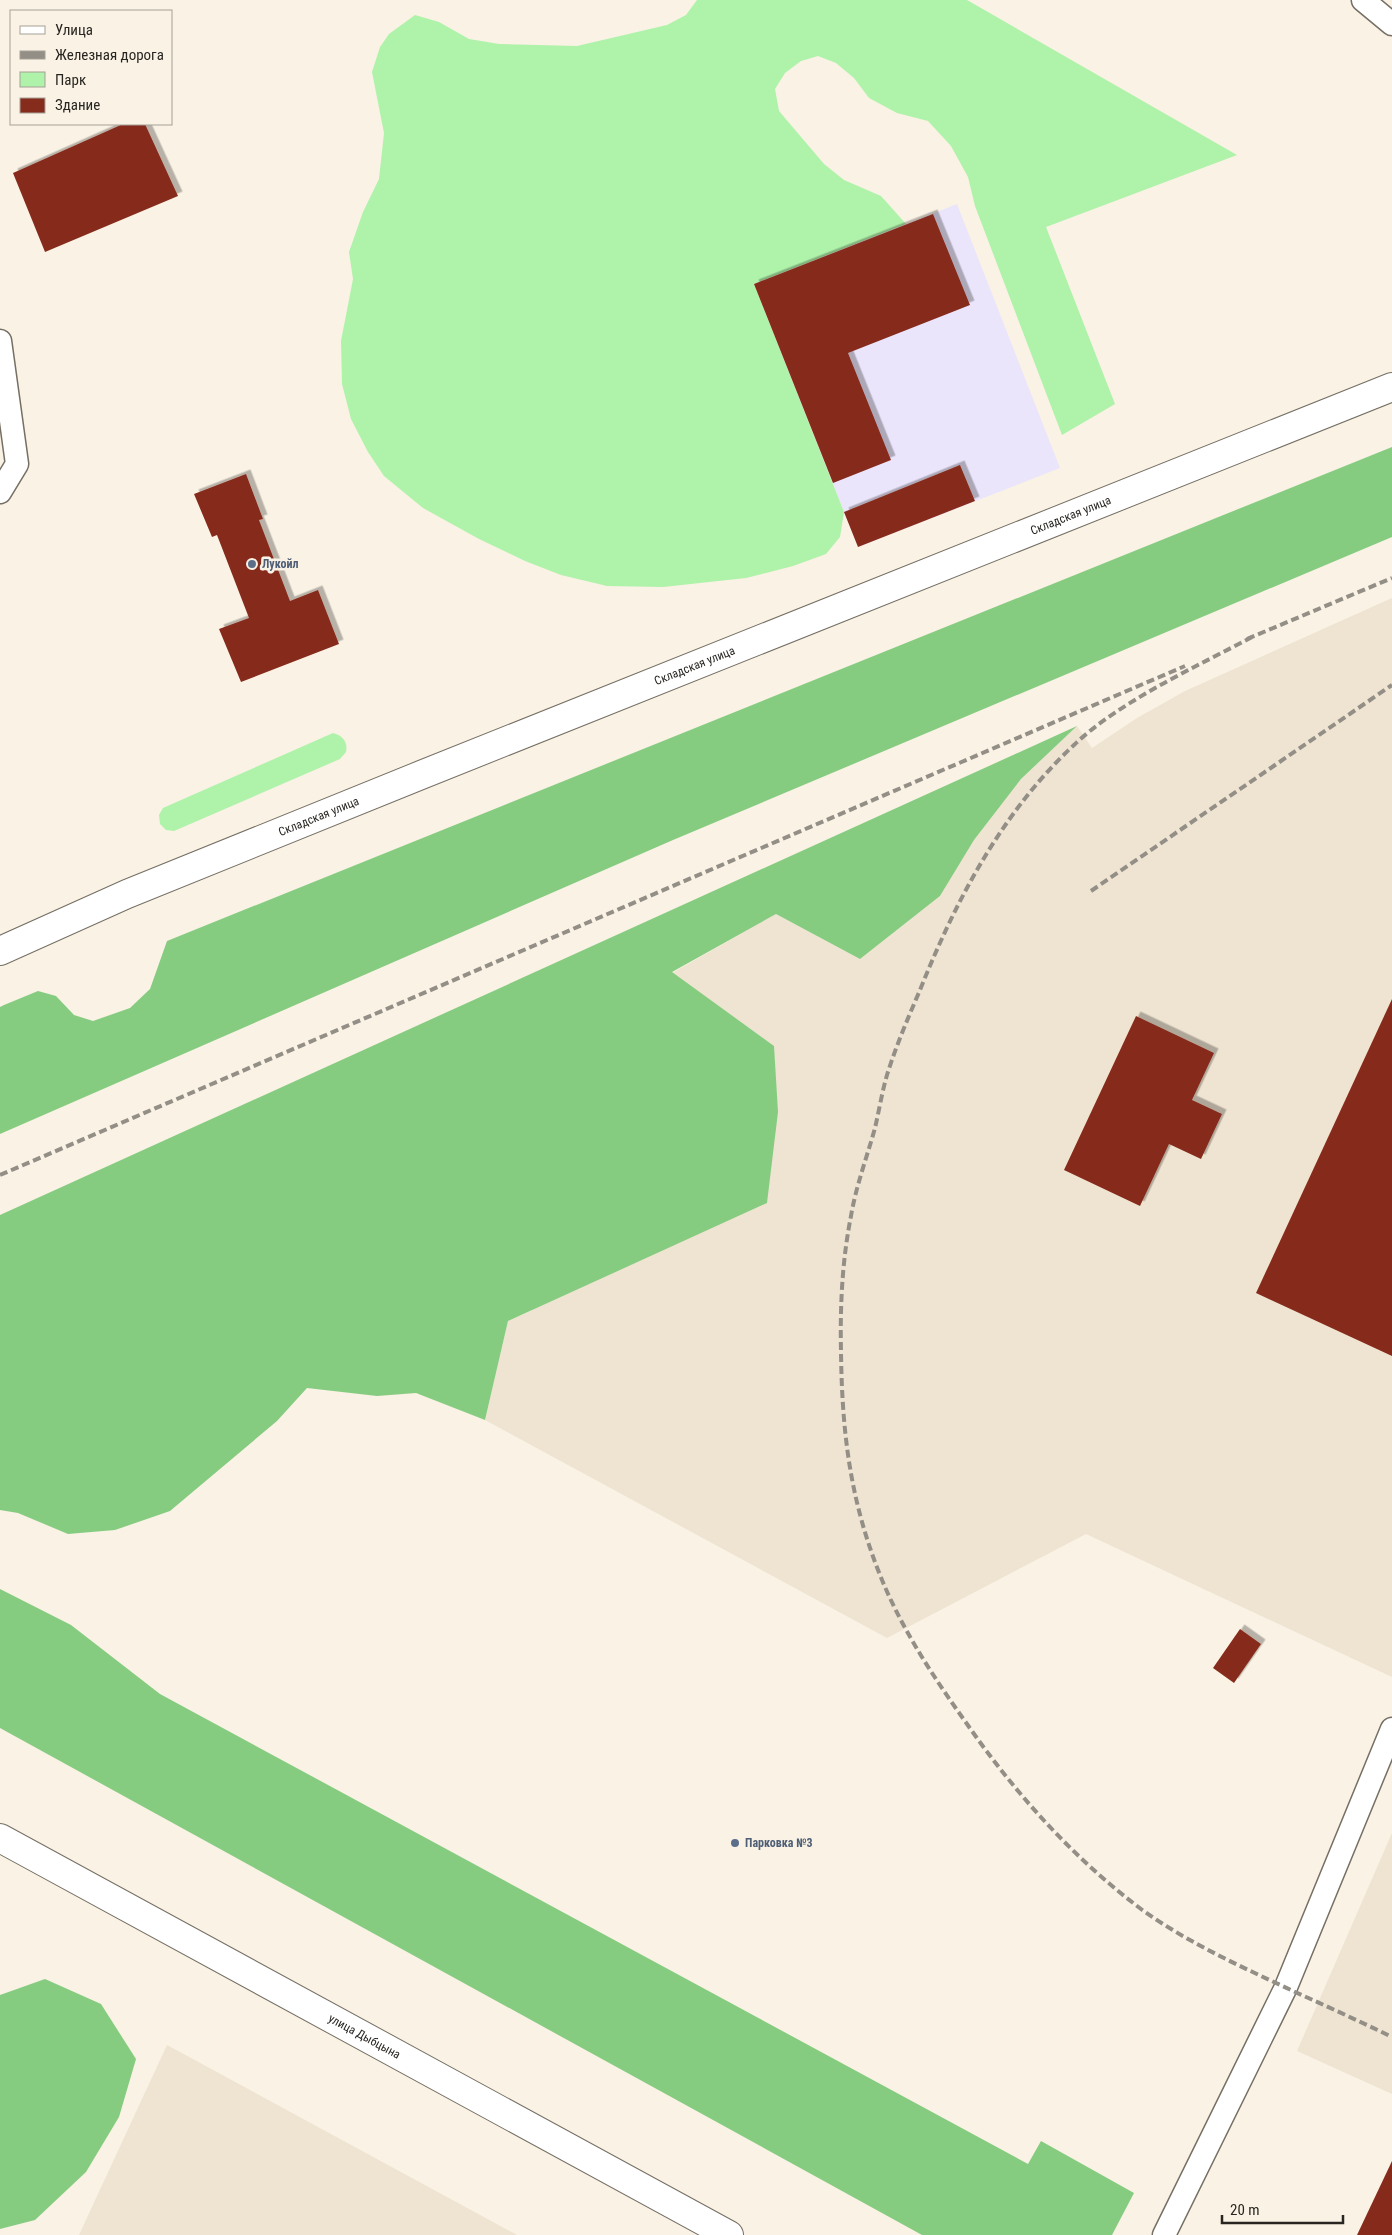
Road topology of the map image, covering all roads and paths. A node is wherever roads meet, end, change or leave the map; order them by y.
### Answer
1 (1363, 0) edge
2 (1392, 24) edge
3 (0, 341) edge
4 (1392, 387) edge
5 (0, 492) edge
6 (0, 951) edge
7 (1392, 1729) edge
8 (0, 1838) edge
9 (729, 2235) edge
10 (1164, 2235) edge

1 - 2 lane
3 - 5 lane
4 - 6 street, Складская улица
7 - 10 lane
8 - 9 street, улица Дыбцына

